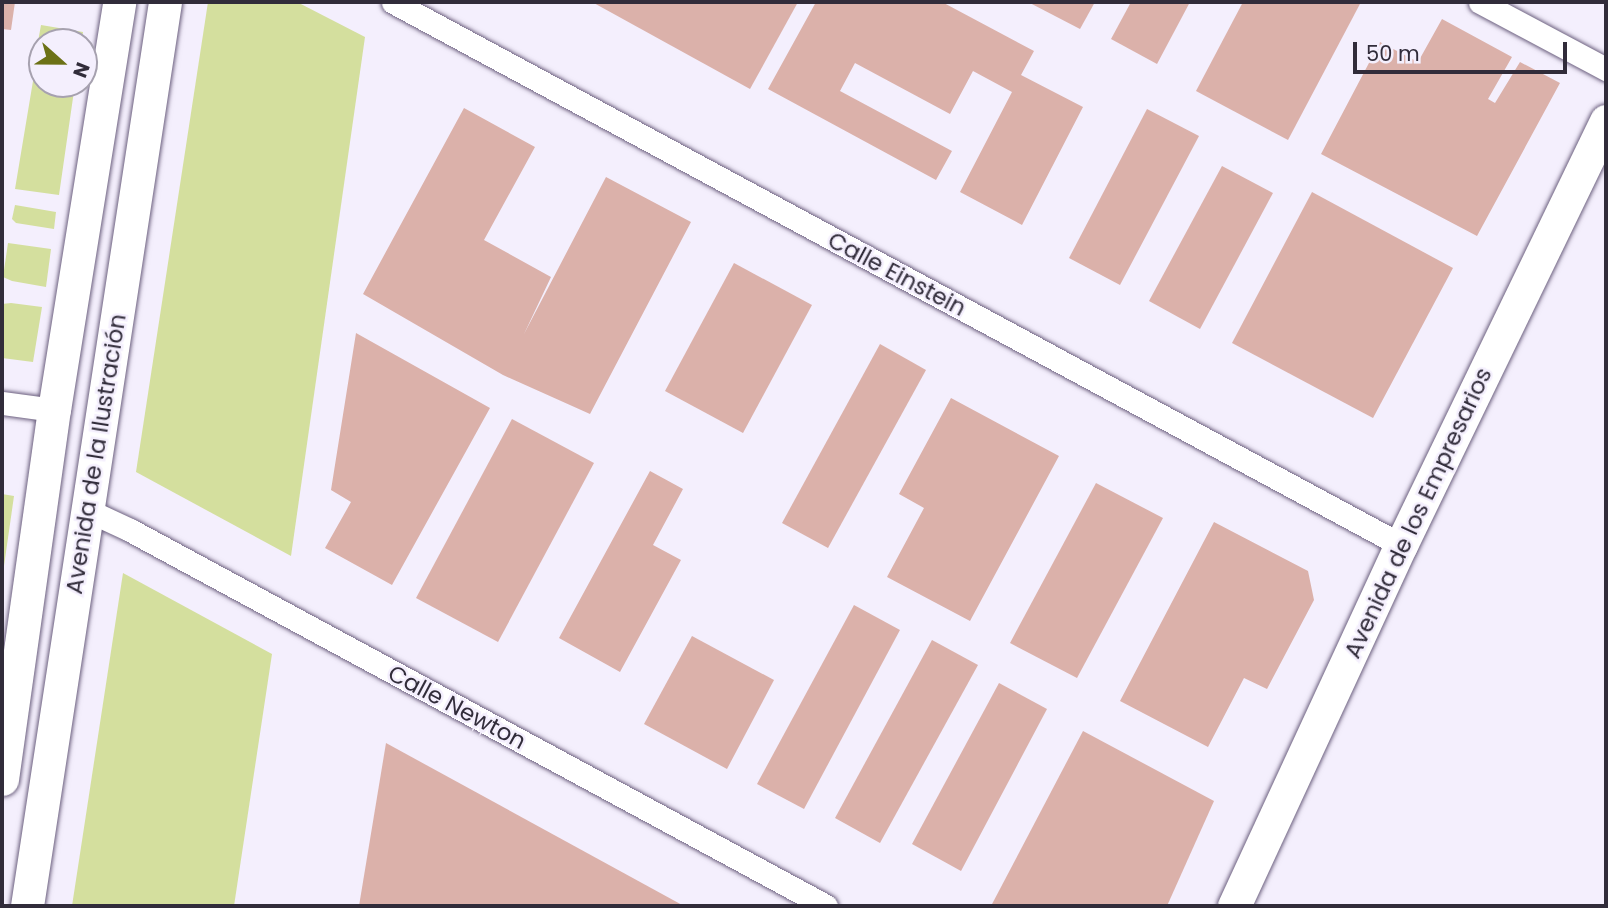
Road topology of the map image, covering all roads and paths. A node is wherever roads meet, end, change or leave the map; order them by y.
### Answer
1 (119, 2) edge
2 (165, 2) edge
3 (393, 2) edge
4 (1480, 2) edge
5 (1606, 69) edge
6 (1606, 121) edge
7 (2, 402) edge
8 (54, 410) junction
9 (88, 510) junction
10 (1401, 545) junction
11 (2, 779) edge
12 (27, 906) edge
13 (826, 906) edge
14 (1234, 906) edge

1 - 8 street, Avenida de la Ilustración
2 - 9 street, Avenida de la Ilustración
3 - 10 street, Calle Einstein
4 - 5 street
6 - 10 street, Avenida de los Empresarios
7 - 8 street
8 - 11 street, Avenida de la Ilustración
9 - 12 street, Avenida de la Ilustración
9 - 13 street, Calle Newton
10 - 14 street, Avenida de los Empresarios

